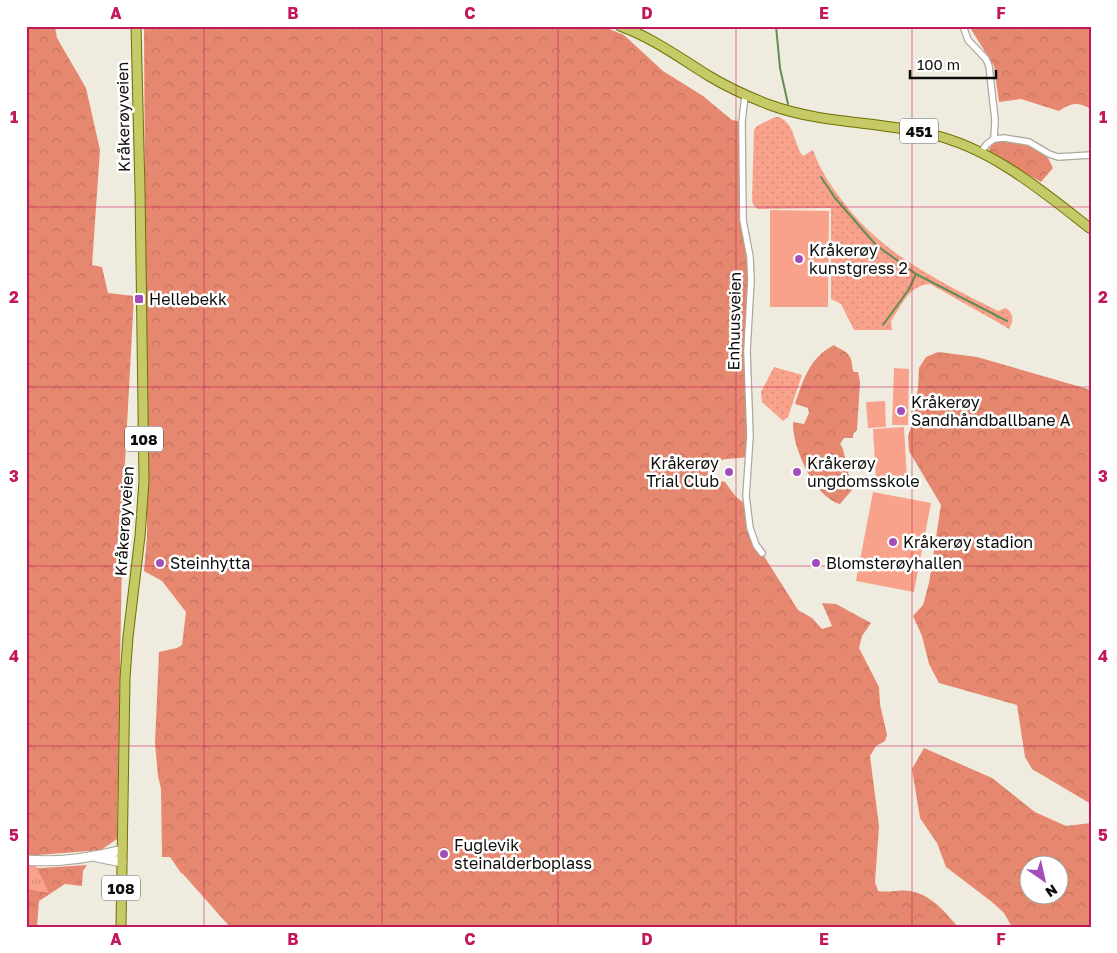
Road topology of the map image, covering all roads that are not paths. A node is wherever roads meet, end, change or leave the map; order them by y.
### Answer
1 (136, 26) edge
2 (620, 26) edge
3 (963, 26) edge
4 (745, 96) junction
5 (994, 139) junction
6 (981, 152) junction
7 (1091, 155) edge
8 (1091, 230) edge
9 (762, 553) dead end
10 (122, 850) junction
11 (97, 857) junction
12 (26, 860) edge
13 (122, 862) junction
14 (121, 927) edge

1 - 10 main road, Kråkerøyveien / 108
2 - 4 main road, 451
3 - 5 street
4 - 6 main road, 451
4 - 9 street, Enhuusveien
5 - 6 street
5 - 7 street
6 - 8 main road, 451
10 - 11 main road
10 - 13 main road, Kråkerøyveien / 108
11 - 12 main road
11 - 13 main road
13 - 14 main road, Kråkerøyveien / 108

